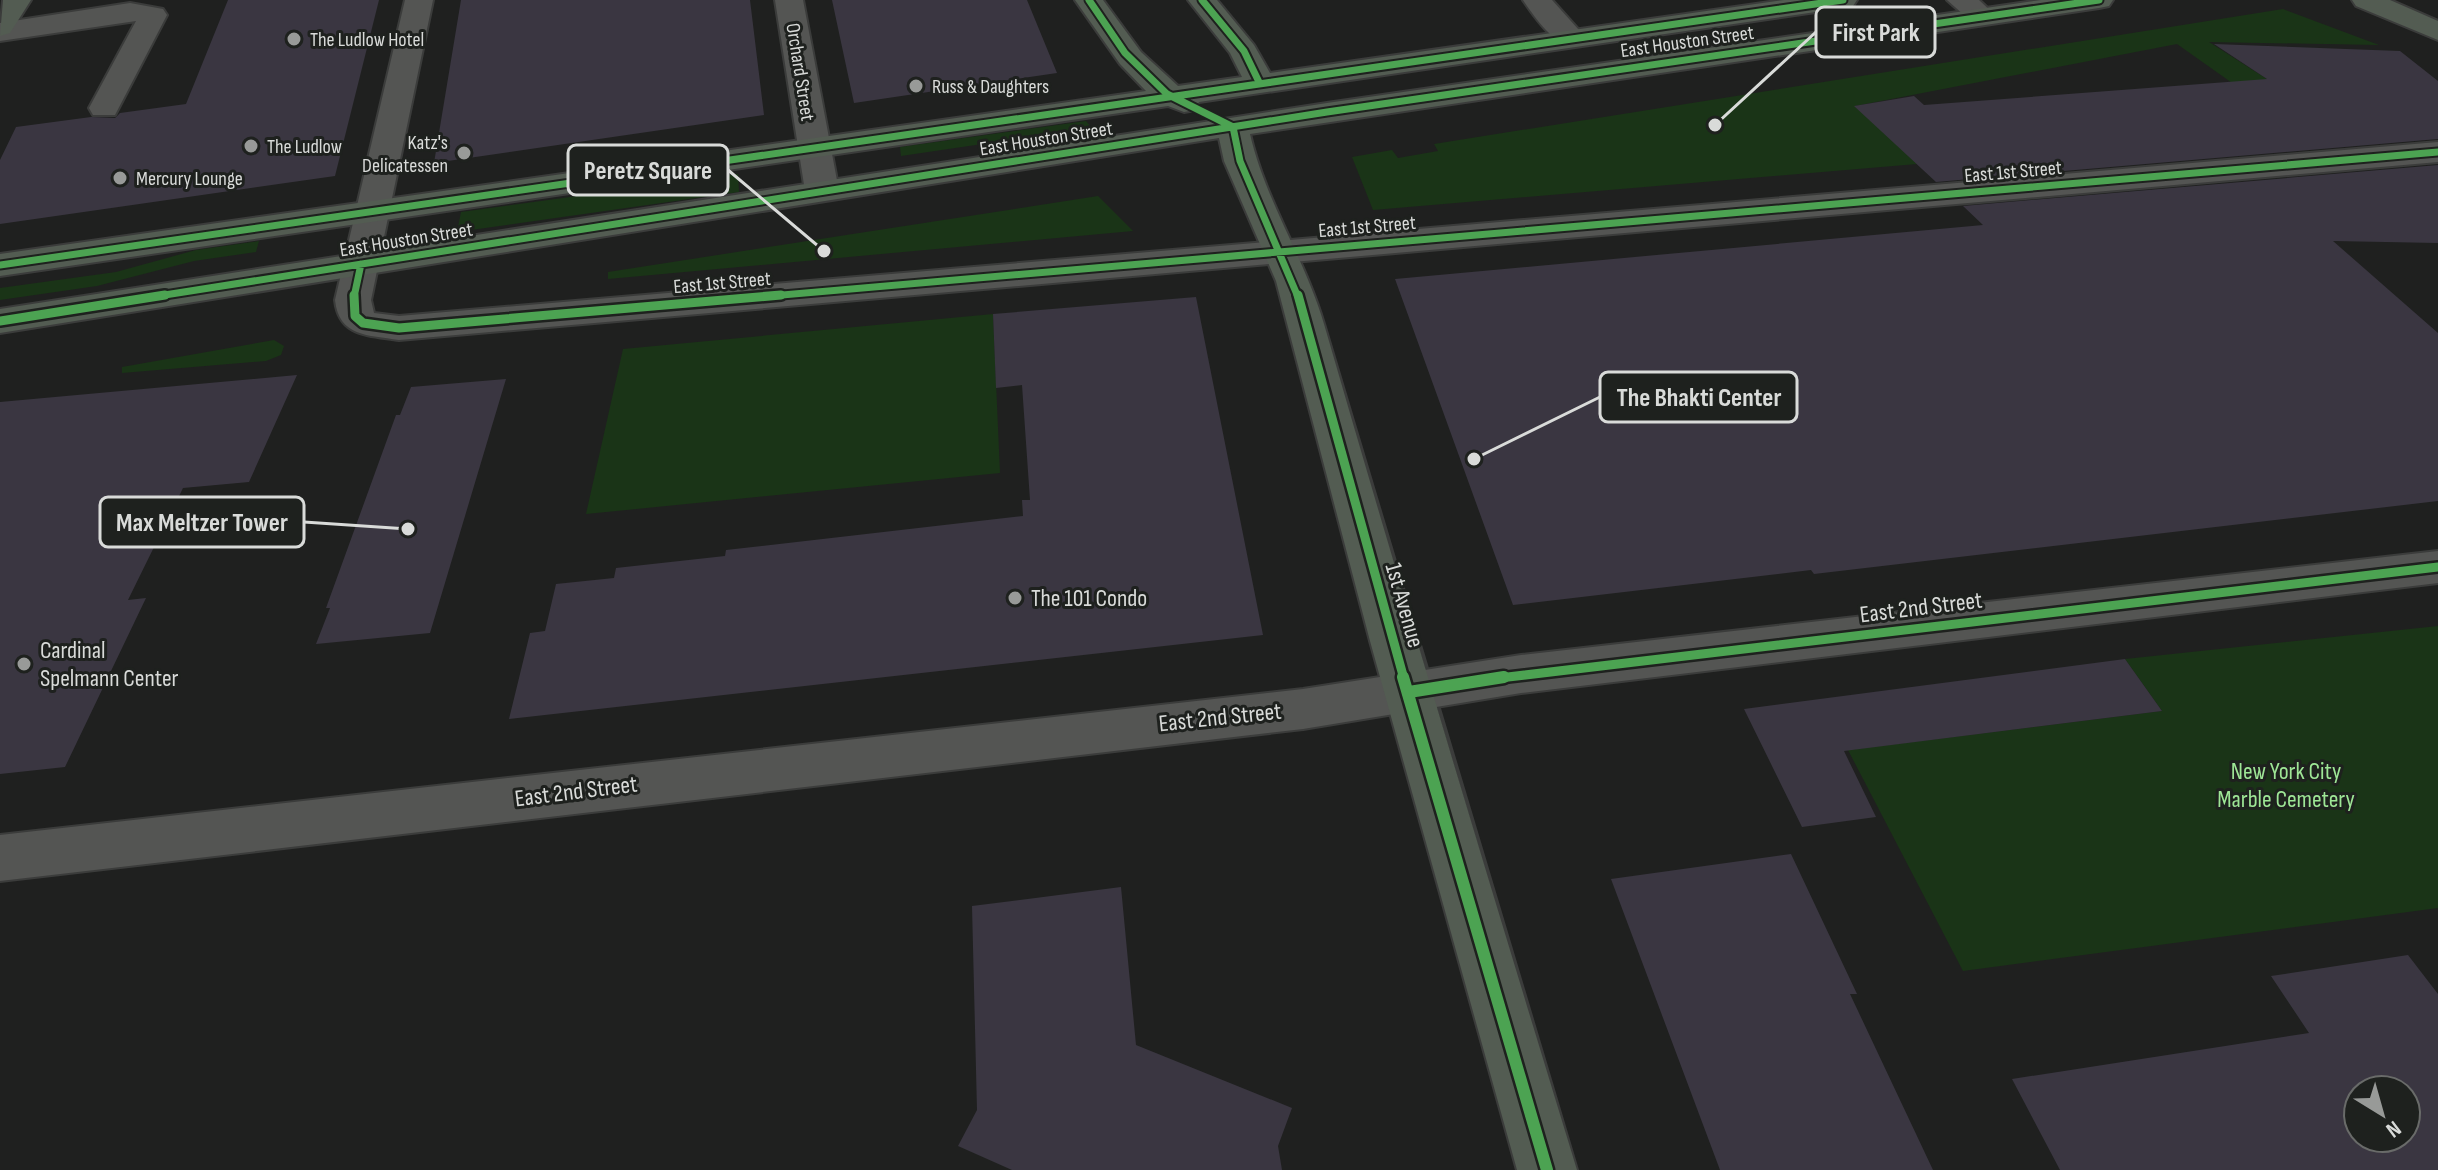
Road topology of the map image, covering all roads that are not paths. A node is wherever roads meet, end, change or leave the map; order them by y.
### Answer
1 (17, 0) edge
2 (419, 0) edge
3 (789, 0) edge
4 (1089, 0) edge
5 (1202, 0) edge
6 (1537, 0) edge
7 (1843, 0) edge
8 (2099, 0) edge
9 (2366, 0) edge
10 (1972, 8) edge
11 (0, 30) edge
12 (2438, 31) edge
13 (1572, 39) junction
14 (1259, 82) junction
15 (1167, 94) junction
16 (104, 108) dead end
17 (1233, 127) junction
18 (814, 146) junction
19 (2438, 152) edge
20 (822, 191) junction
21 (375, 209) junction
22 (1282, 252) junction
23 (361, 264) junction
24 (0, 265) edge
25 (0, 321) edge
26 (2438, 567) edge
27 (1409, 692) junction
28 (0, 858) edge
29 (1547, 1170) edge

1 - 11 main road
2 - 21 street
3 - 18 street, Orchard Street
4 - 15 main road
5 - 14 main road
6 - 13 street
7 - 13 main road, East Houston Street
8 - 10 main road, East Houston Street
9 - 12 main road
10 - 17 main road, East Houston Street
11 - 16 street
13 - 14 main road, East Houston Street
14 - 15 main road, East Houston Street
14 - 17 main road
15 - 17 main road
15 - 18 main road, East Houston Street
17 - 20 main road, East Houston Street
17 - 22 main road, 1st Avenue
18 - 20 street, Orchard Street
18 - 21 main road, East Houston Street
19 - 22 street, East 1st Street
20 - 23 main road, East Houston Street
21 - 23 street
21 - 24 main road, East Houston Street
22 - 23 street, East 1st Street
22 - 27 main road, 1st Avenue
23 - 25 main road, East Houston Street
26 - 27 street, East 2nd Street
27 - 28 street, East 2nd Street
27 - 29 main road, 1st Avenue

